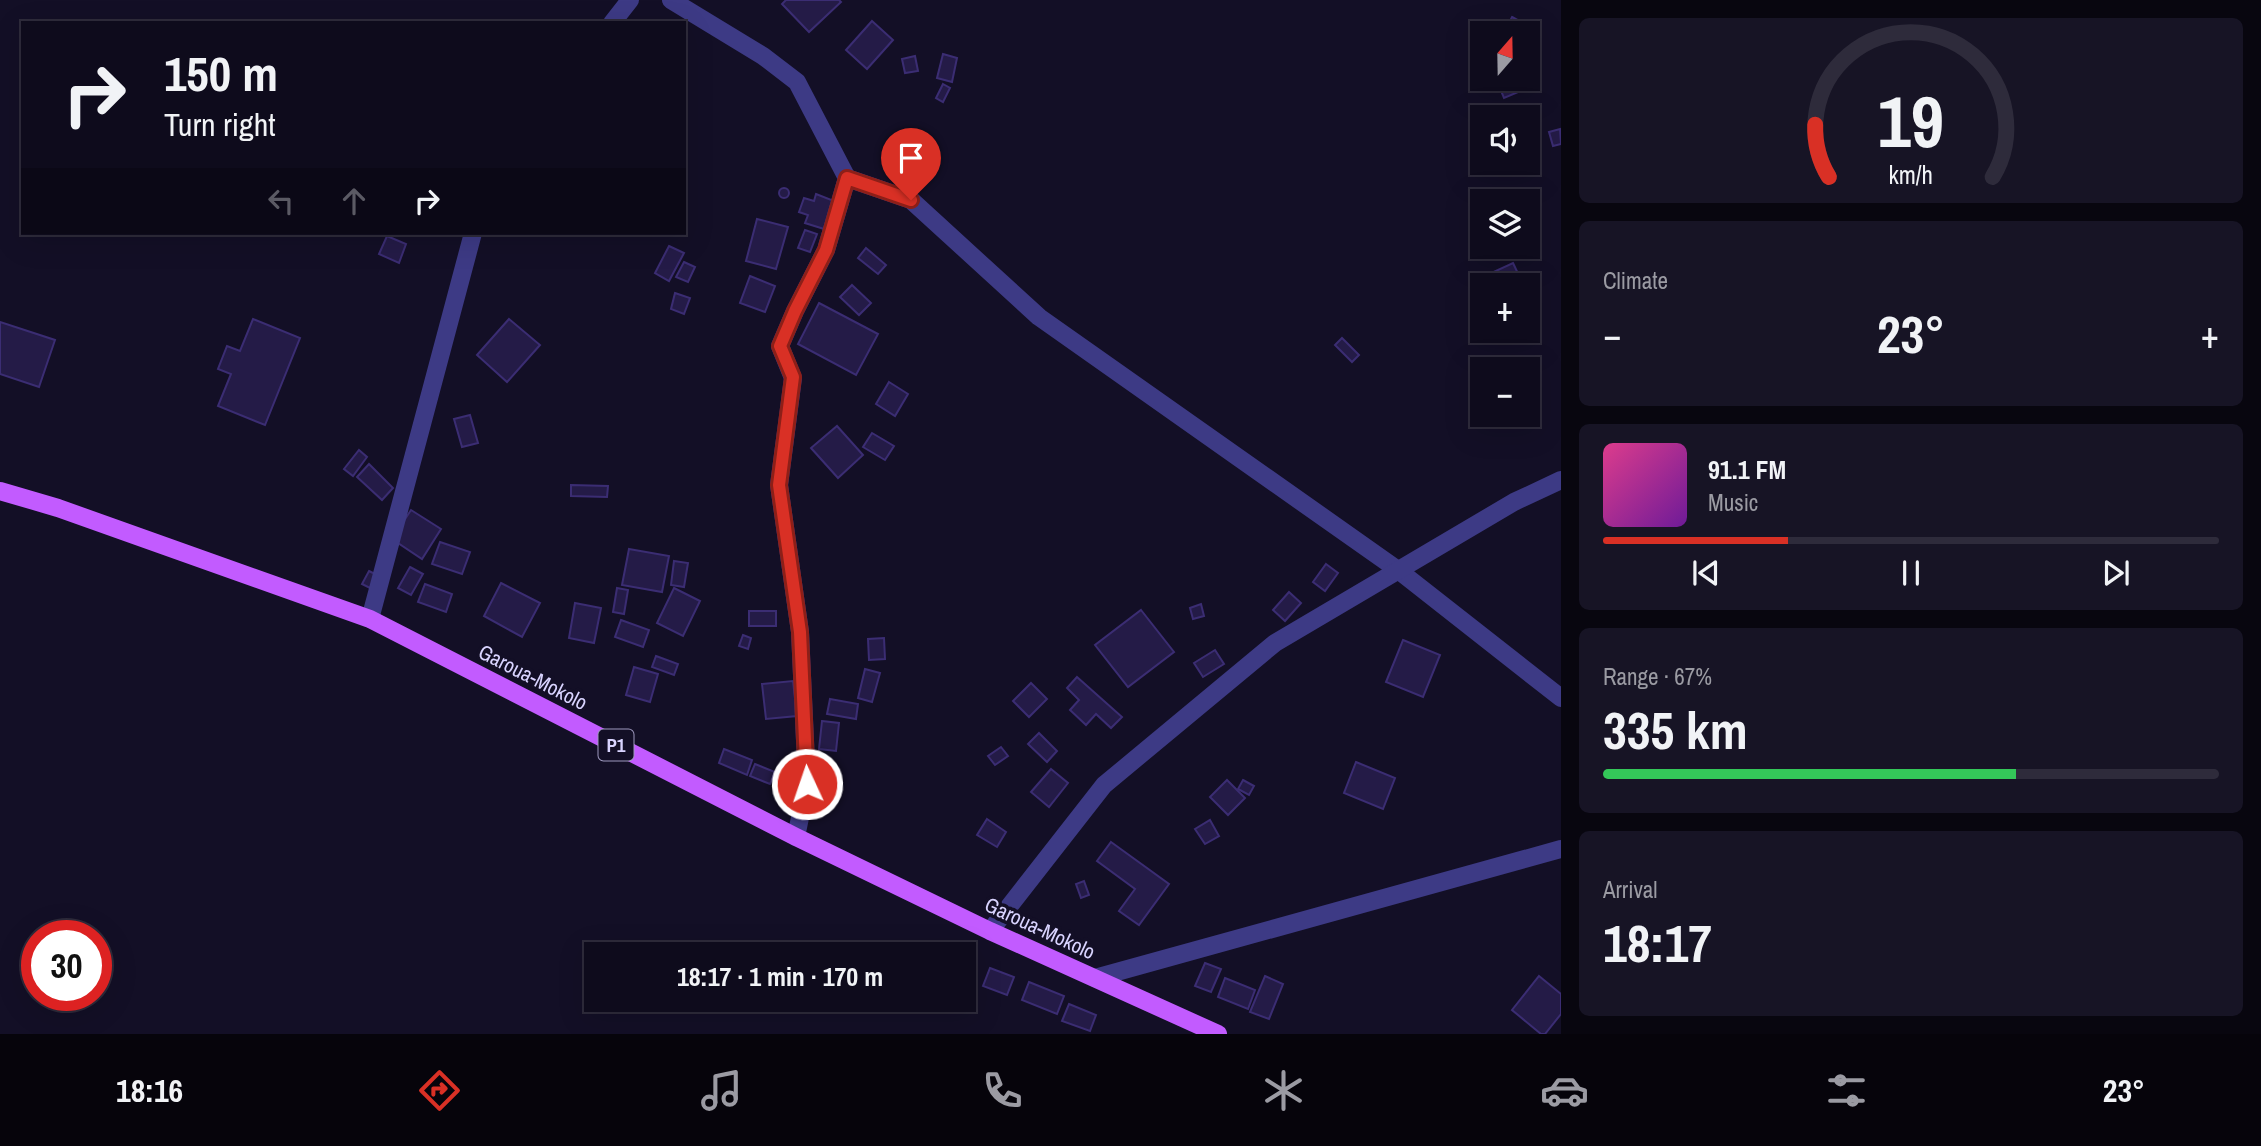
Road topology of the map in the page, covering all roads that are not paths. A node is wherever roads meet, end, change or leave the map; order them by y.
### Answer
1 (630, 0) edge
2 (671, 0) edge
3 (613, 21) edge
4 (847, 178) junction
5 (472, 235) edge
6 (1561, 480) edge
7 (0, 491) edge
8 (1398, 570) junction
9 (370, 619) junction
10 (1561, 698) edge
11 (796, 837) junction
12 (1561, 849) edge
13 (990, 931) junction
14 (1095, 978) junction
15 (1218, 1034) edge

1 - 3 street
2 - 4 street
4 - 8 street
4 - 11 street
5 - 9 street
6 - 8 street
7 - 9 main road, Garoua-Mokolo / P1
8 - 10 street
8 - 13 street
9 - 11 main road, Garoua-Mokolo / P1
11 - 13 main road, Garoua-Mokolo / P1
12 - 14 street
13 - 14 main road, Garoua-Mokolo / P1
14 - 15 main road, Garoua-Mokolo / P1

